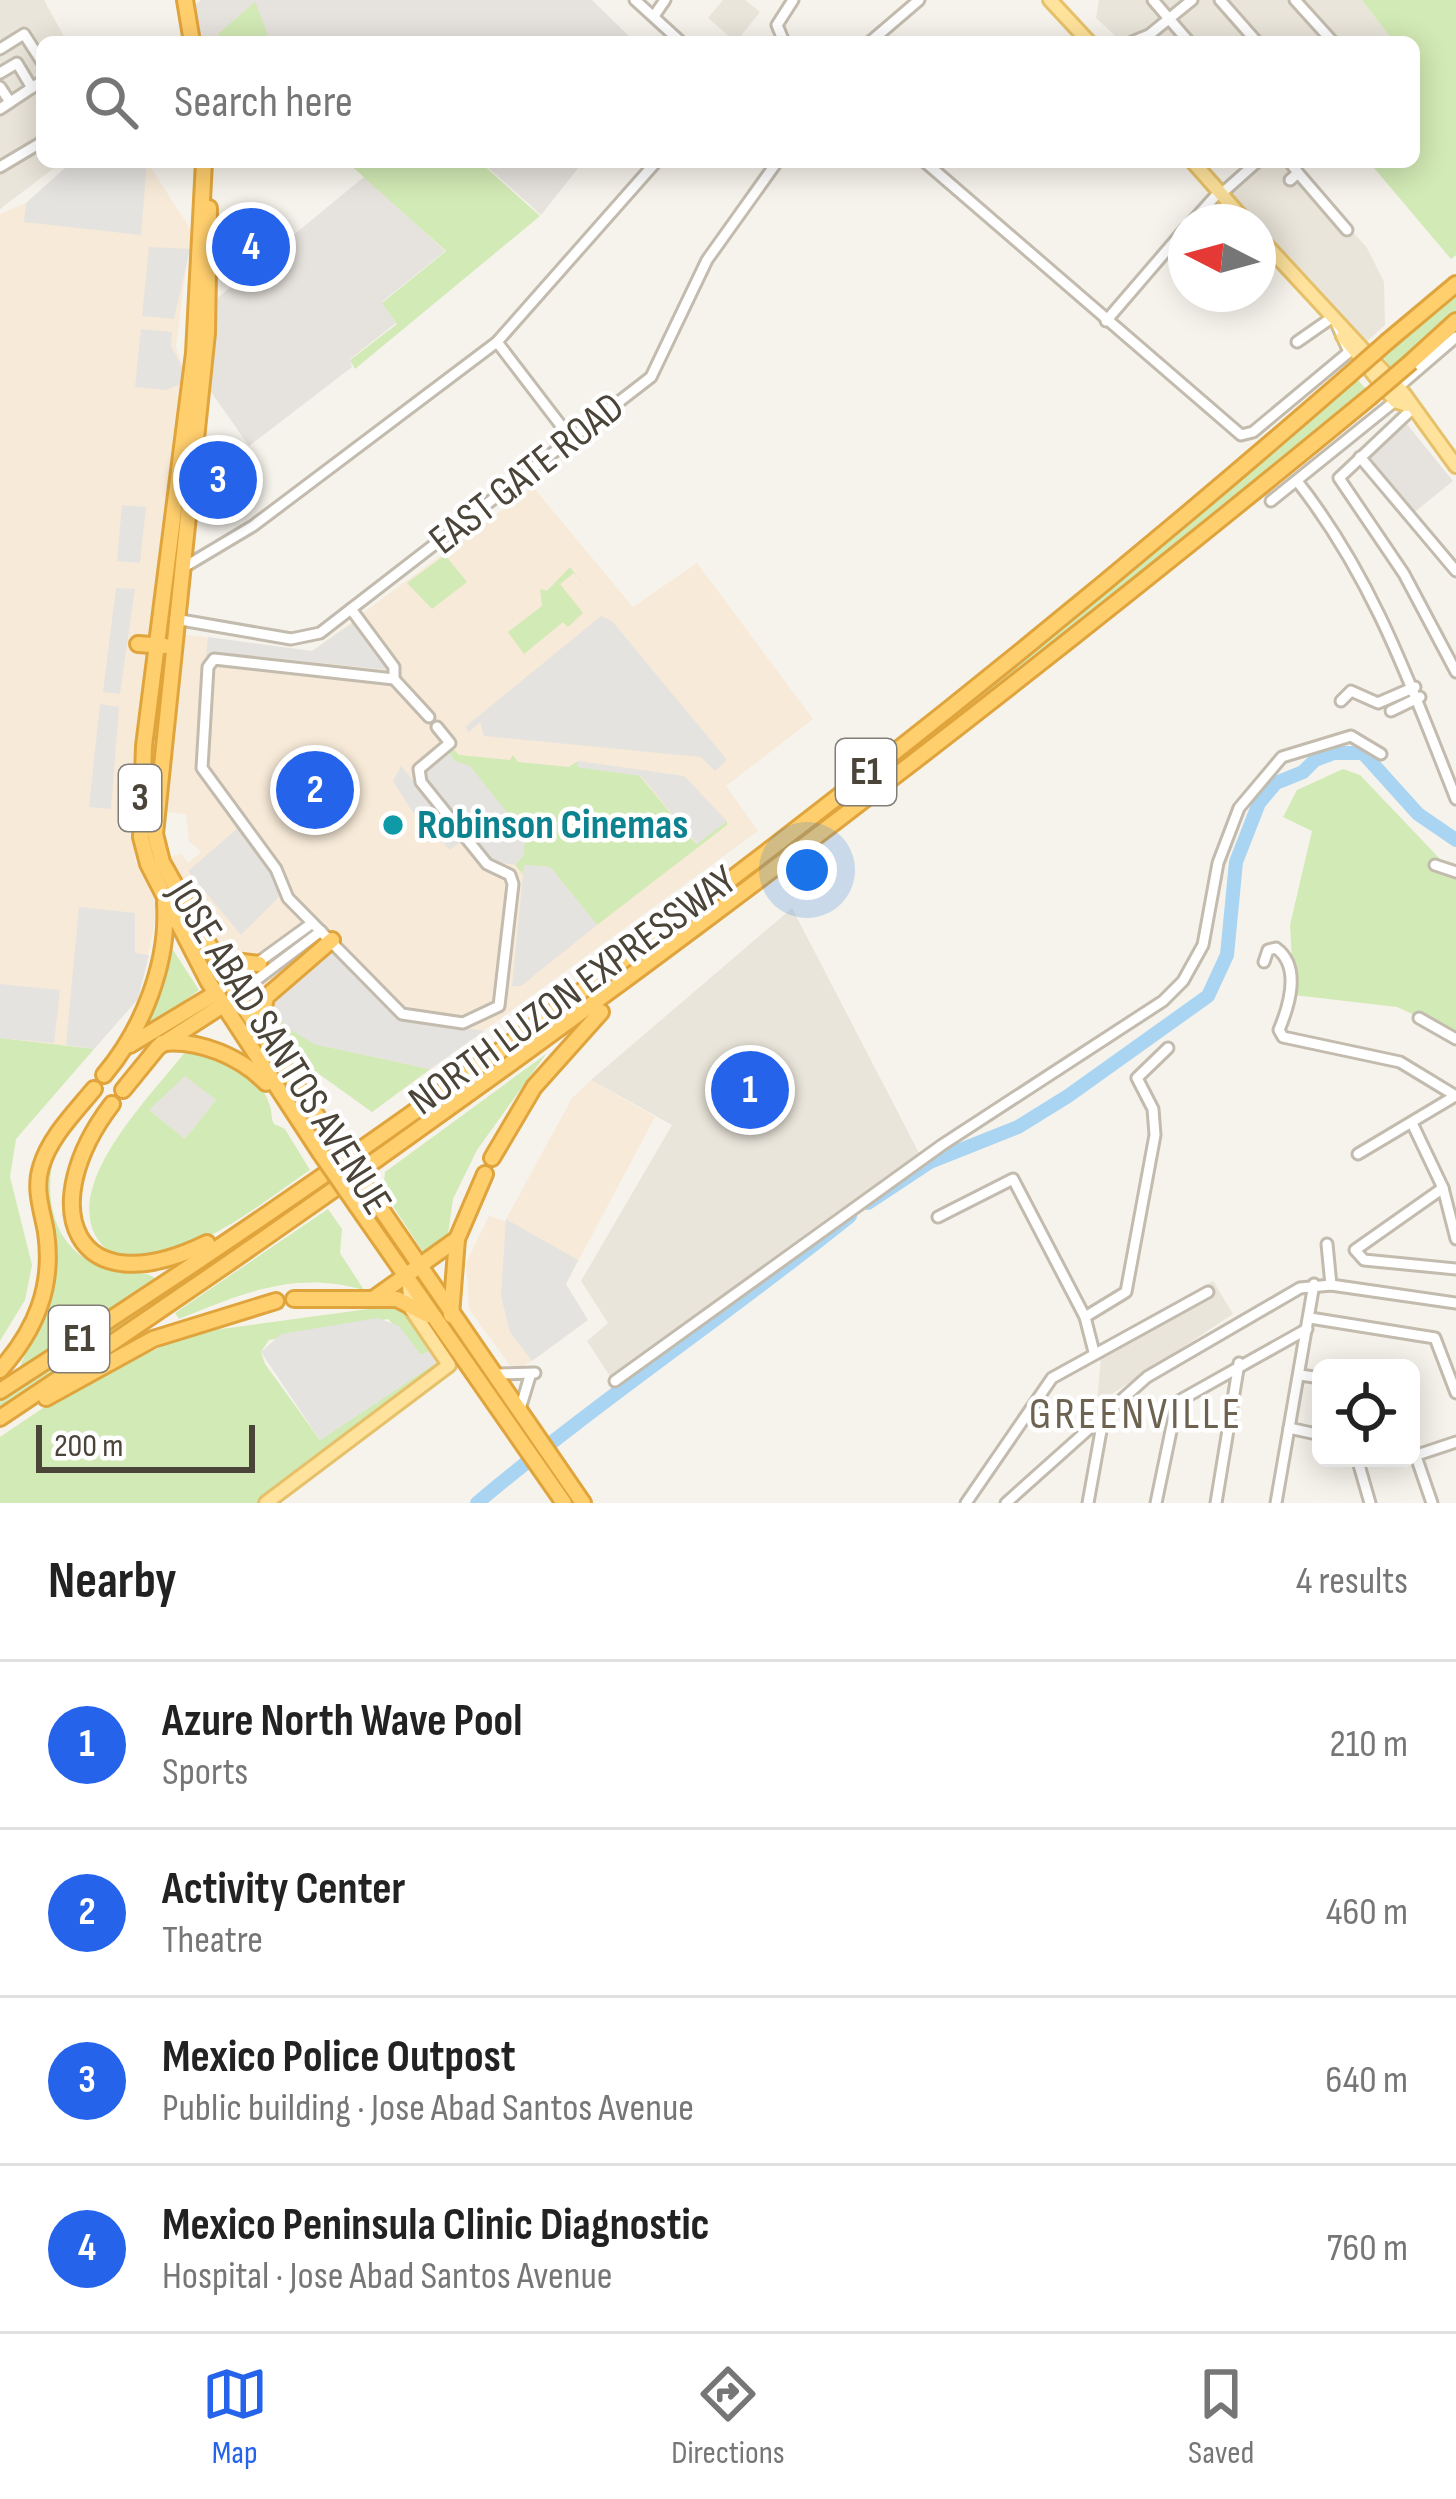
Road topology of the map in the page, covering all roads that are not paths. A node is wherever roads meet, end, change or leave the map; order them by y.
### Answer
1 (185, 0) edge
2 (635, 0) edge
3 (665, 0) edge
4 (793, 0) edge
5 (919, 0) edge
6 (1050, 0) edge
7 (1153, 0) edge
8 (1192, 0) edge
9 (1220, 0) edge
10 (1295, 0) edge
11 (654, 16) junction
12 (1170, 19) junction
13 (191, 36) edge
14 (675, 36) edge
15 (780, 36) edge
16 (877, 36) edge
17 (1083, 36) edge
18 (1151, 36) edge
19 (1185, 36) edge
20 (1252, 36) edge
21 (1328, 36) edge
22 (0, 49) edge
23 (36, 53) edge
24 (0, 73) edge
25 (36, 83) edge
26 (36, 85) edge
27 (0, 87) edge
28 (5, 106) edge
29 (36, 146) edge
30 (0, 167) edge
31 (204, 168) edge
32 (651, 168) edge
33 (773, 168) edge
34 (932, 168) edge
35 (1198, 168) edge
36 (1250, 168) edge
37 (1292, 168) edge
38 (1220, 193) junction
39 (1209, 204) edge
40 (1230, 204) edge
41 (1347, 230) dead end
42 (1168, 249) edge
43 (1276, 257) edge
44 (1456, 284) edge
45 (1106, 321) junction
46 (1456, 321) edge
47 (1333, 322) junction
48 (1456, 337) edge
49 (497, 342) junction
50 (1297, 342) dead end
51 (1403, 401) junction
52 (572, 440) junction
53 (188, 444) junction
54 (1360, 457) junction
55 (1456, 466) edge
56 (1297, 481) junction
57 (1271, 501) dead end
58 (185, 517) junction
59 (181, 569) junction
60 (1456, 571) edge
61 (351, 609) junction
62 (176, 620) junction
63 (1456, 635) edge
64 (1442, 642) junction
65 (138, 644) dead end
66 (161, 646) junction
67 (1456, 672) edge
68 (394, 679) junction
69 (1418, 692) junction
70 (1341, 701) dead end
71 (1391, 711) dead end
72 (429, 717) dead end
73 (437, 727) dead end
74 (1381, 754) dead end
75 (159, 757) junction
76 (1456, 800) edge
77 (1435, 865) dead end
78 (1456, 872) edge
79 (165, 897) junction
80 (321, 932) junction
81 (217, 959) junction
82 (1264, 962) dead end
83 (259, 964) junction
84 (653, 964) junction
85 (234, 990) junction
86 (219, 999) junction
87 (1419, 1018) dead end
88 (261, 1035) junction
89 (1456, 1039) edge
90 (162, 1043) junction
91 (130, 1045) junction
92 (1168, 1048) dead end
93 (104, 1075) dead end
94 (94, 1089) dead end
95 (123, 1090) dead end
96 (1456, 1096) edge
97 (112, 1105) dead end
98 (294, 1113) junction
99 (1412, 1123) junction
100 (1358, 1154) dead end
101 (493, 1158) dead end
102 (484, 1174) dead end
103 (1443, 1188) junction
104 (260, 1216) junction
105 (938, 1217) dead end
106 (1456, 1239) edge
107 (457, 1240) junction
108 (1327, 1244) dead end
109 (419, 1267) junction
110 (1456, 1269) edge
111 (407, 1280) junction
112 (1314, 1284) junction
113 (1330, 1285) junction
114 (1208, 1292) dead end
115 (294, 1299) dead end
116 (380, 1299) junction
117 (276, 1301) dead end
118 (1456, 1303) edge
119 (410, 1306) junction
120 (443, 1317) junction
121 (1084, 1317) junction
122 (1308, 1324) junction
123 (1094, 1352) junction
124 (1239, 1364) junction
125 (0, 1370) edge
126 (496, 1374) junction
127 (1300, 1376) junction
128 (1312, 1377) edge
129 (615, 1381) dead end
130 (0, 1391) edge
131 (1456, 1393) edge
132 (520, 1409) junction
133 (1104, 1414) junction
134 (0, 1421) edge
135 (1289, 1428) junction
136 (1312, 1433) edge
137 (529, 1437) junction
138 (1456, 1442) edge
139 (1420, 1454) edge
140 (1420, 1465) edge
141 (1360, 1467) edge
142 (554, 1473) junction
143 (266, 1503) edge
144 (564, 1503) edge
145 (583, 1503) edge
146 (966, 1503) edge
147 (1006, 1503) edge
148 (1088, 1503) edge
149 (1156, 1503) edge
150 (1216, 1503) edge
151 (1276, 1503) edge
152 (1370, 1503) edge
153 (1432, 1503) edge

1 - 13 highway
2 - 11 street
3 - 11 street
4 - 15 street
5 - 16 street
6 - 17 main road
7 - 12 street
8 - 12 street
9 - 20 street
10 - 21 street
11 - 14 street
12 - 18 street
12 - 19 street
22 - 23 street
24 - 25 street
26 - 28 street
27 - 28 street
29 - 30 street
31 - 53 highway, JOSE ABAD SANTOS AVENUE / 3
32 - 49 street
33 - 52 street, EAST GATE ROAD
34 - 45 street
35 - 38 main road
36 - 38 street
37 - 41 street
38 - 39 street
38 - 40 main road
42 - 45 street
43 - 47 main road
44 - 104 highway, NORTH LUZON EXPRESSWAY / E1, bridge
45 - 47 street
46 - 84 highway, NORTH LUZON EXPRESSWAY / E1, bridge
47 - 50 street
47 - 51 main road
48 - 51 street
49 - 52 street
49 - 59 street
51 - 54 street
51 - 55 main road
51 - 56 street
52 - 61 street, EAST GATE ROAD
53 - 58 highway, JOSE ABAD SANTOS AVENUE / 3
53 - 66 highway, JOSE ABAD SANTOS AVENUE / 3
54 - 60 street
54 - 64 street
56 - 57 street
56 - 69 street
58 - 59 highway, JOSE ABAD SANTOS AVENUE / 3
58 - 66 highway
59 - 62 highway, JOSE ABAD SANTOS AVENUE / 3
61 - 62 street, EAST GATE ROAD
61 - 68 street
62 - 75 highway, JOSE ABAD SANTOS AVENUE / 3
63 - 64 street
64 - 67 street
65 - 66 highway
66 - 75 highway
66 - 79 highway, JOSE ABAD SANTOS AVENUE / 3
68 - 72 street
68 - 80 street
69 - 70 street
69 - 71 street
69 - 76 street
73 - 80 street
74 - 129 street
75 - 81 highway, JOSE ABAD SANTOS AVENUE / 3
77 - 78 street
79 - 86 highway, JOSE ABAD SANTOS AVENUE / 3
79 - 91 highway
80 - 83 street
80 - 85 street
80 - 88 highway
81 - 83 highway
81 - 85 highway, JOSE ABAD SANTOS AVENUE / 3
82 - 96 street
83 - 85 street
84 - 101 highway
84 - 134 highway, NORTH LUZON EXPRESSWAY / E1
85 - 86 street
85 - 88 highway, JOSE ABAD SANTOS AVENUE / 3
86 - 90 highway
86 - 91 highway
86 - 98 highway, JOSE ABAD SANTOS AVENUE / 3
87 - 89 street
88 - 109 highway, JOSE ABAD SANTOS AVENUE / 3, bridge
90 - 95 highway
90 - 98 highway
91 - 93 highway
92 - 121 street
94 - 125 highway
96 - 99 street
97 - 104 highway
98 - 111 highway, JOSE ABAD SANTOS AVENUE / 3, bridge
99 - 100 street
99 - 103 street
102 - 107 highway
103 - 106 street
103 - 110 street
104 - 130 highway, NORTH LUZON EXPRESSWAY / E1
105 - 121 street
107 - 109 highway
107 - 120 highway
108 - 113 street
109 - 111 highway
109 - 120 highway, JOSE ABAD SANTOS AVENUE / 3
111 - 116 highway
111 - 119 main road
111 - 120 highway, JOSE ABAD SANTOS AVENUE / 3
112 - 113 street
112 - 122 street
112 - 133 street
113 - 118 street
114 - 123 street
115 - 116 highway
116 - 119 highway
117 - 134 highway
119 - 120 highway
119 - 143 main road
120 - 126 highway, JOSE ABAD SANTOS AVENUE / 3
120 - 137 highway, JOSE ABAD SANTOS AVENUE / 3
121 - 123 street
122 - 124 street
122 - 127 street
122 - 131 street
123 - 146 street
124 - 149 street
124 - 150 street
126 - 132 highway, JOSE ABAD SANTOS AVENUE / 3
126 - 132 street
127 - 128 street
127 - 135 street
132 - 137 highway, JOSE ABAD SANTOS AVENUE / 3
133 - 147 street
133 - 148 street
135 - 136 street
135 - 151 street
137 - 142 highway, JOSE ABAD SANTOS AVENUE / 3
138 - 139 street
140 - 153 street
141 - 152 street
142 - 144 highway, JOSE ABAD SANTOS AVENUE / 3
142 - 145 highway, JOSE ABAD SANTOS AVENUE / 3

